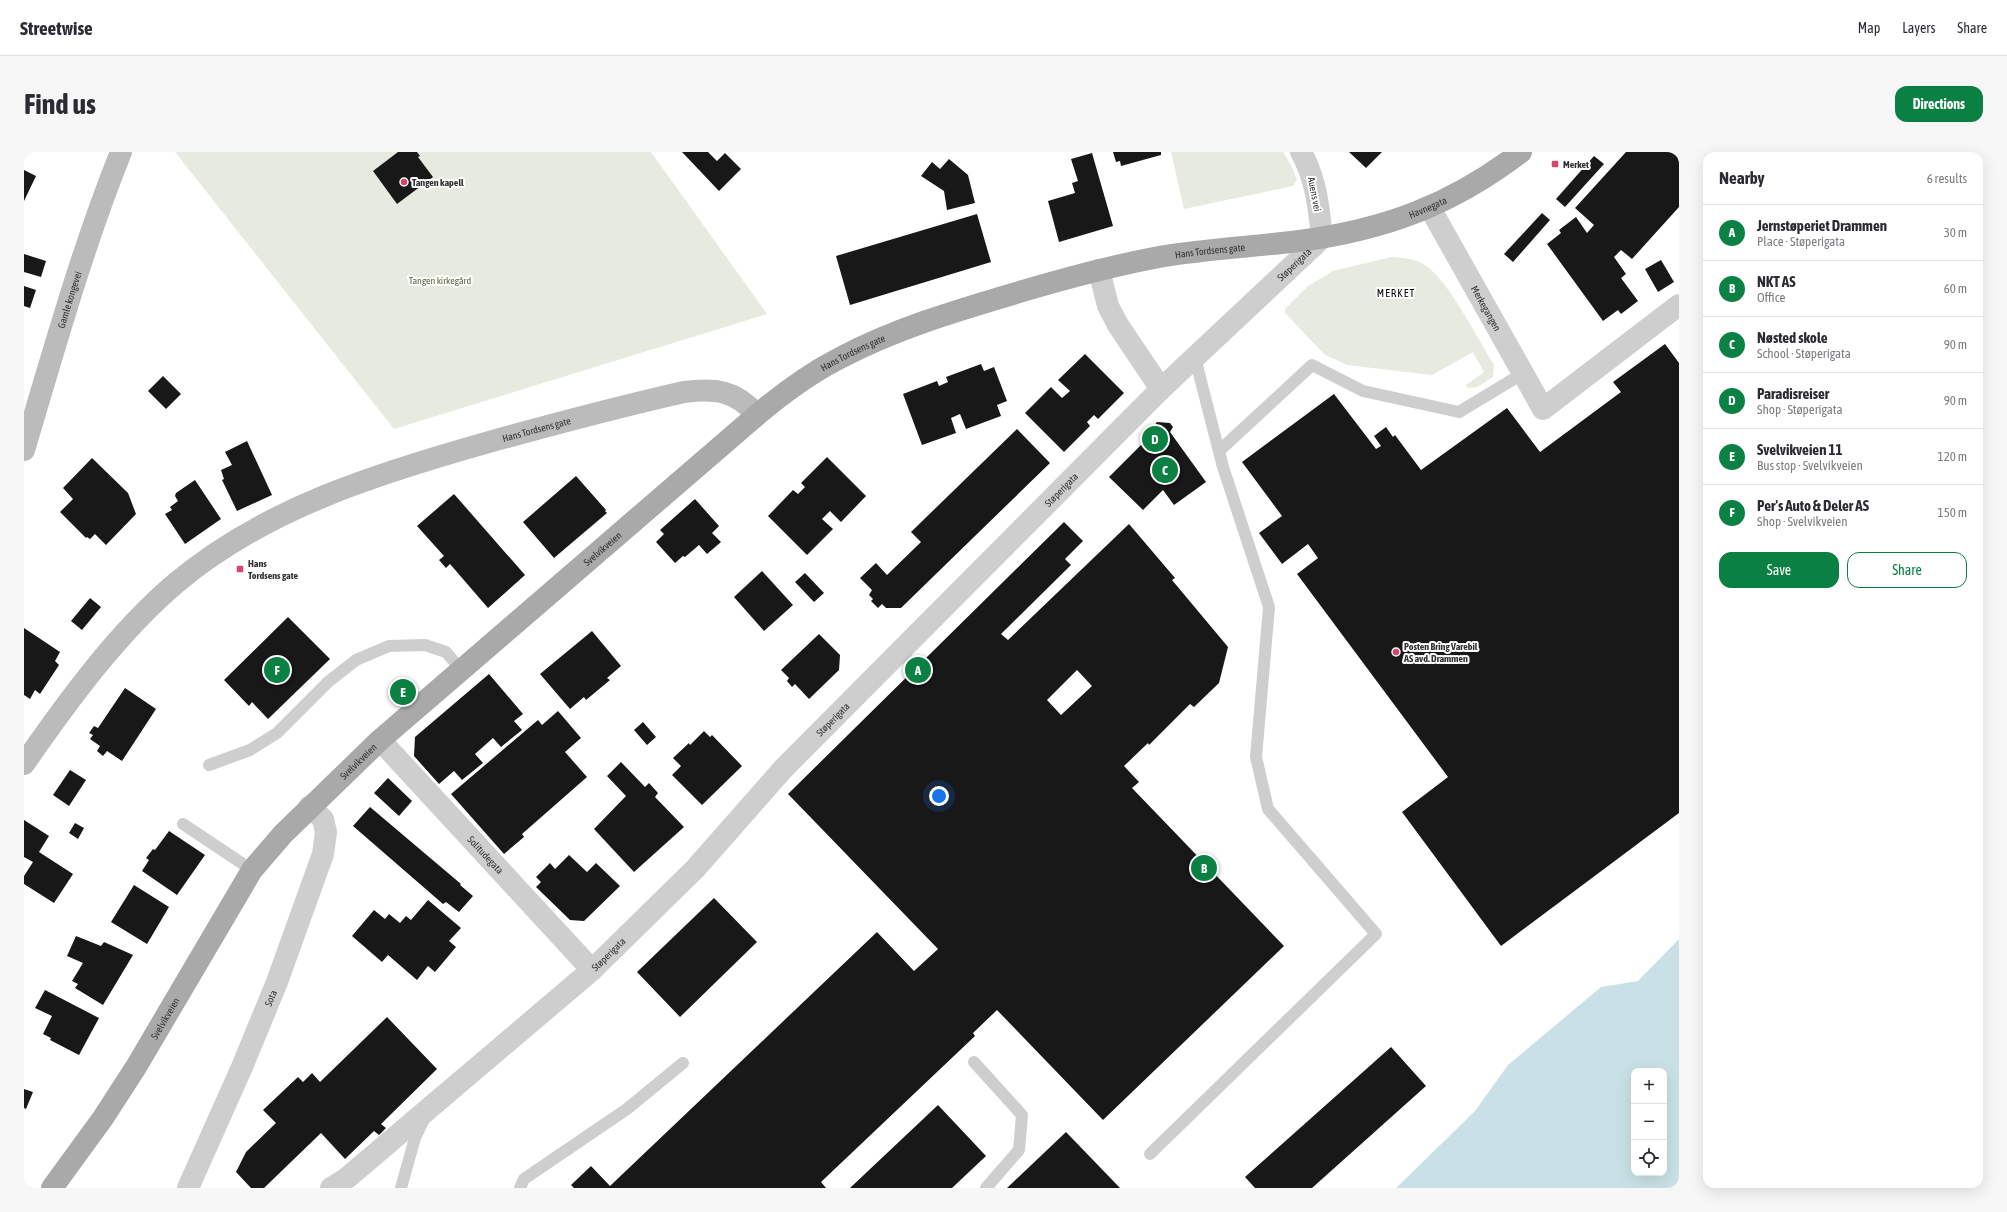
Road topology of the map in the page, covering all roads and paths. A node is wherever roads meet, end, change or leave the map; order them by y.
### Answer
1 (121, 152) edge
2 (1300, 152) edge
3 (1516, 153) edge
4 (1430, 208) junction
5 (1322, 238) junction
6 (1099, 270) junction
7 (1679, 305) edge
8 (1195, 358) junction
9 (1522, 374) junction
10 (1161, 390) junction
11 (757, 415) junction
12 (24, 450) edge
13 (1220, 451) junction
14 (461, 670) junction
15 (380, 740) junction
16 (24, 764) edge
17 (209, 765) dead end
18 (309, 807) junction
19 (183, 824) dead end
20 (252, 870) junction
21 (592, 970) junction
22 (974, 1062) dead end
23 (683, 1063) dead end
24 (429, 1109) junction
25 (1150, 1154) dead end
26 (52, 1188) edge
27 (188, 1188) edge
28 (331, 1188) edge
29 (400, 1188) edge
30 (520, 1188) edge
31 (986, 1188) edge

1 - 12 main road, Gamle kongevei
2 - 5 street, Auens vei
3 - 4 main road, Havnegata
4 - 5 main road, Havnegata
4 - 9 street, Merkegangen
5 - 6 main road, Hans Tordsens gate
5 - 8 street, Støperigata
6 - 10 street
6 - 11 main road, Hans Tordsens gate
7 - 9 street, Merkegangen
8 - 10 street, Støperigata
8 - 13 lane
9 - 13 lane
10 - 21 street, Støperigata
11 - 14 main road, Svelvikveien
11 - 16 main road, Hans Tordsens gate
13 - 25 lane
14 - 15 main road, Svelvikveien
14 - 17 lane
15 - 18 main road, Svelvikveien
15 - 21 street, Solitudegata
18 - 20 main road, Svelvikveien
18 - 27 street, Sota
19 - 20 lane
20 - 26 main road, Svelvikveien
21 - 24 street, Støperigata
22 - 31 lane
23 - 30 lane
24 - 28 street, Støperigata
24 - 29 lane

